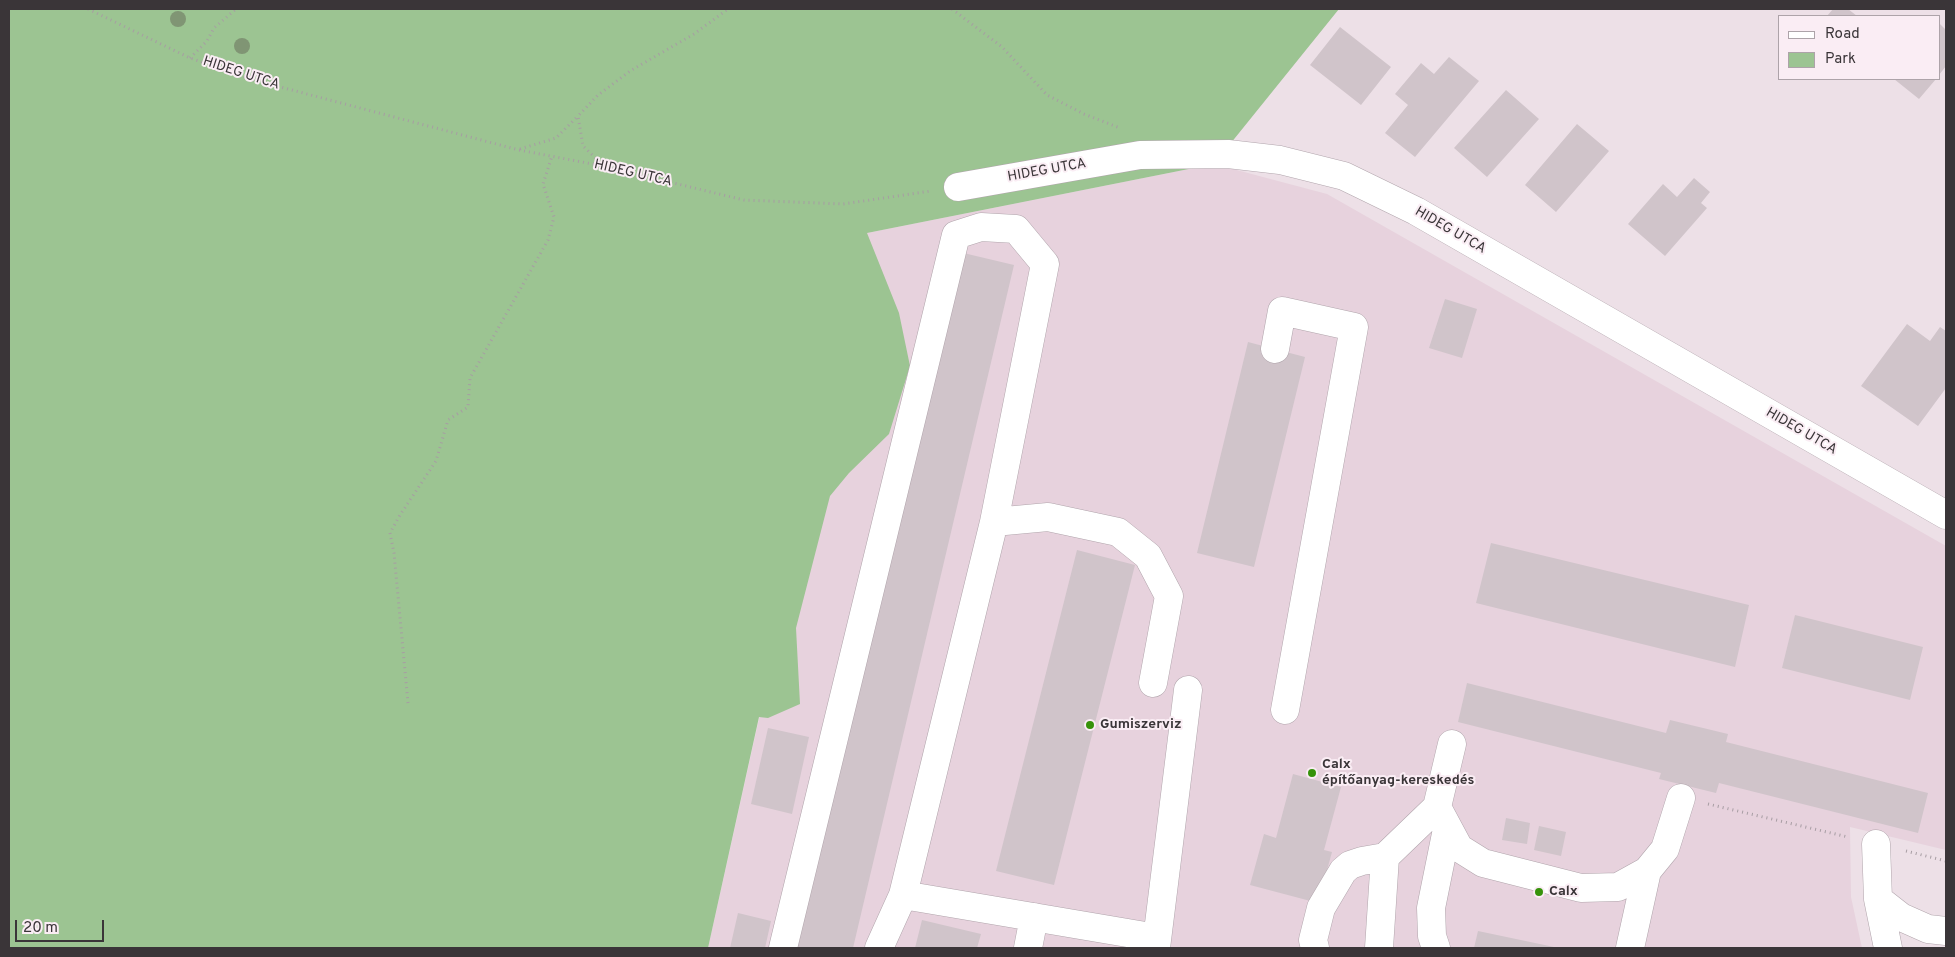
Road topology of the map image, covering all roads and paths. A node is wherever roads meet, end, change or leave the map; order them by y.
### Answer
1 (88, 9) edge
2 (236, 9) edge
3 (728, 9) edge
4 (952, 9) edge
5 (190, 58) junction
6 (578, 116) junction
7 (1126, 130) dead end
8 (519, 150) junction
9 (552, 156) junction
10 (604, 166) junction
11 (958, 187) joint
12 (1275, 349) dead end
13 (1946, 515) edge
14 (994, 522) junction
15 (1153, 683) dead end
16 (1188, 690) dead end
17 (408, 703) dead end
18 (1285, 710) dead end
19 (1452, 744) dead end
20 (1681, 798) joint
21 (1442, 818) junction
22 (1876, 844) junction
23 (1385, 857) junction
24 (1946, 861) edge
25 (1647, 871) junction
26 (903, 895) junction
27 (1878, 899) junction
28 (1034, 917) junction
29 (1946, 931) edge
30 (1156, 943) edge
31 (783, 948) edge
32 (879, 948) edge
33 (1028, 948) edge
34 (1315, 948) edge
35 (1379, 948) edge
36 (1436, 948) edge
37 (1630, 948) edge
38 (1888, 948) edge

1 - 5 path, HIDEG UTCA
2 - 5 path
3 - 6 path
4 - 7 path
5 - 8 path, HIDEG UTCA
6 - 8 path
6 - 10 path
8 - 9 path, HIDEG UTCA
9 - 10 path, HIDEG UTCA
9 - 17 path
10 - 11 path, HIDEG UTCA
11 - 13 street, HIDEG UTCA
12 - 18 street
14 - 15 street
14 - 26 street
14 - 31 street
16 - 30 street
19 - 21 street
20 - 22 path
20 - 25 street
21 - 23 street
21 - 25 street
21 - 36 street
22 - 24 path
22 - 27 street
23 - 34 street
23 - 35 street
25 - 37 street
26 - 28 street
26 - 32 street
27 - 29 street
27 - 38 street
28 - 30 street
28 - 33 street

